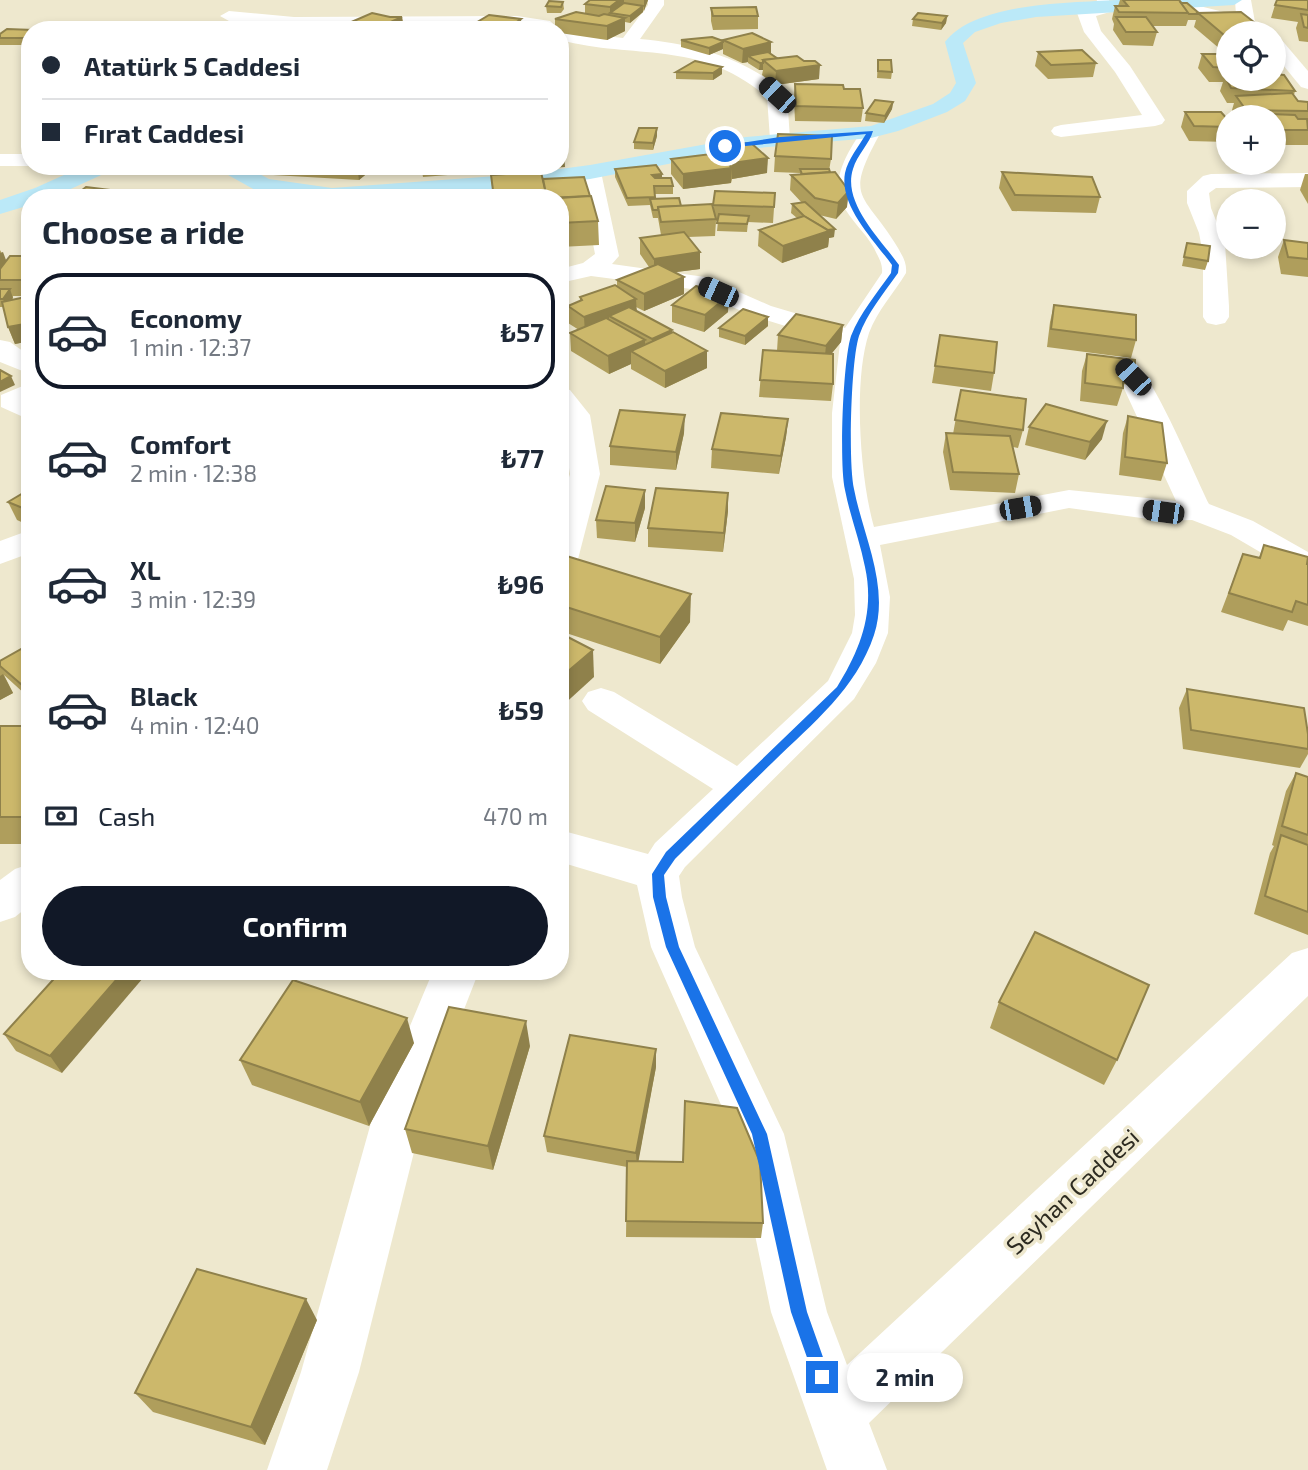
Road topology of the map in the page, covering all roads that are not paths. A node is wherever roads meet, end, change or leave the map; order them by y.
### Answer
1 (252, 0) edge
2 (656, 0) edge
3 (1234, 0) edge
4 (1242, 0) edge
5 (1103, 3) junction
6 (1171, 4) junction
7 (271, 21) edge
8 (1242, 21) edge
9 (1246, 21) edge
10 (569, 37) edge
11 (1286, 43) edge
12 (1297, 43) dead end
13 (628, 44) junction
14 (1286, 56) edge
15 (1308, 83) edge
16 (1061, 131) dead end
17 (871, 132) junction
18 (780, 139) junction
19 (0, 160) edge
20 (21, 160) edge
21 (590, 172) junction
22 (569, 174) edge
23 (82, 175) edge
24 (245, 175) edge
25 (564, 175) edge
26 (1308, 180) edge
27 (52, 189) edge
28 (291, 189) edge
29 (437, 189) edge
30 (21, 200) edge
31 (0, 207) edge
32 (591, 269) junction
33 (569, 274) edge
34 (1216, 317) dead end
35 (854, 339) junction
36 (0, 348) edge
37 (21, 362) edge
38 (1120, 363) edge
39 (21, 396) edge
40 (21, 406) edge
41 (569, 407) edge
42 (1196, 510) junction
43 (569, 531) edge
44 (862, 539) junction
45 (21, 544) edge
46 (0, 554) edge
47 (1308, 566) edge
48 (601, 701) dead end
49 (740, 787) junction
50 (569, 849) edge
51 (658, 874) junction
52 (21, 888) edge
53 (0, 904) edge
54 (1308, 967) edge
55 (452, 980) edge
56 (836, 1415) junction
57 (297, 1470) edge
58 (857, 1470) edge

1 - 7 street
2 - 13 street
3 - 6 main road
4 - 9 street
5 - 6 main road
5 - 16 street
5 - 17 main road
6 - 8 street
10 - 13 street
11 - 12 street
13 - 18 street
14 - 15 street
17 - 18 main road
17 - 35 street
18 - 21 main road
19 - 20 street
21 - 22 main road
21 - 32 street
23 - 27 main road
24 - 28 main road
25 - 29 main road
26 - 34 street
30 - 31 main road
32 - 33 street
32 - 35 street
35 - 44 street
36 - 37 street
38 - 42 street
39 - 40 street
41 - 43 street
42 - 44 street
42 - 47 street
44 - 49 street
45 - 46 street
48 - 49 street
49 - 51 street
50 - 51 street
51 - 56 street
52 - 53 street
54 - 56 street, Seyhan Caddesi
55 - 57 street
56 - 58 street

